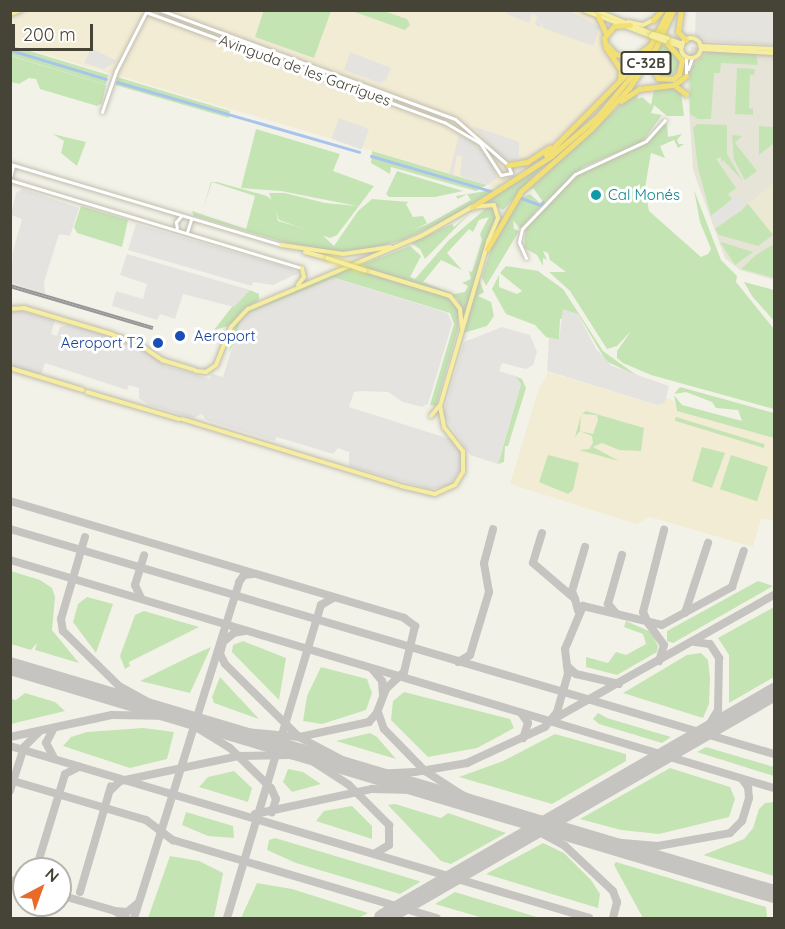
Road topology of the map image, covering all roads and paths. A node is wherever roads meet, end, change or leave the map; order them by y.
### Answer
1 (161, 10) edge
2 (583, 10) edge
3 (662, 10) edge
4 (671, 10) edge
5 (681, 10) edge
6 (19, 11) edge
7 (146, 11) edge
8 (597, 13) edge
9 (11, 16) edge
10 (614, 17) junction
11 (653, 20) joint
12 (619, 24) junction
13 (630, 27) junction
14 (606, 34) junction
15 (666, 40) junction
16 (650, 44) junction
17 (683, 44) junction
18 (700, 48) junction
19 (774, 51) edge
20 (686, 57) junction
21 (692, 58) junction
22 (686, 76) junction
23 (674, 85) junction
24 (612, 91) junction
25 (686, 94) dead end
26 (611, 110) junction
27 (102, 112) dead end
28 (665, 120) dead end
29 (579, 124) junction
30 (11, 164) edge
31 (508, 165) junction
32 (10, 179) edge
33 (516, 179) junction
34 (472, 207) junction
35 (181, 216) junction
36 (190, 219) junction
37 (177, 230) junction
38 (186, 233) junction
39 (408, 242) junction
40 (281, 245) junction
41 (487, 249) junction
42 (526, 258) dead end
43 (302, 268) joint
44 (293, 290) junction
45 (10, 309) edge
46 (462, 329) junction
47 (10, 368) edge
48 (441, 403) junction
49 (148, 405) dead end
50 (157, 412) junction
51 (431, 416) dead end

1 - 31 street, Avinguda de les Garrigues
2 - 8 main road
3 - 11 highway
4 - 15 highway
4 - 16 highway
4 - 26 highway, C-32B
4 - 33 highway, C-32B
5 - 17 highway
6 - 9 main road
7 - 27 street
7 - 31 street, Avinguda de les Garrigues
8 - 10 main road
8 - 12 main road
8 - 14 highway
10 - 11 main road
10 - 13 main road
12 - 13 highway
12 - 14 highway
13 - 15 main road, bridge
13 - 16 highway
14 - 24 highway
15 - 17 main road
16 - 24 highway
17 - 18 main road
17 - 20 main road
18 - 19 main road
18 - 21 main road
20 - 21 main road
20 - 22 street
21 - 22 street
22 - 23 highway
23 - 25 highway
23 - 26 highway
24 - 29 highway
26 - 41 highway, C-32B
28 - 42 street
29 - 31 highway
29 - 33 highway
30 - 32 street
30 - 35 street
32 - 37 street
33 - 34 highway, C-32B
34 - 39 main road, C-32B
34 - 41 main road
35 - 36 street
35 - 37 street
36 - 38 street
36 - 40 street
37 - 38 street
38 - 43 street
39 - 40 main road
39 - 44 main road
40 - 46 main road, bridge
41 - 46 main road
43 - 44 main road
44 - 45 main road
46 - 48 main road
47 - 50 main road
48 - 50 main road
48 - 51 main road
49 - 50 main road

